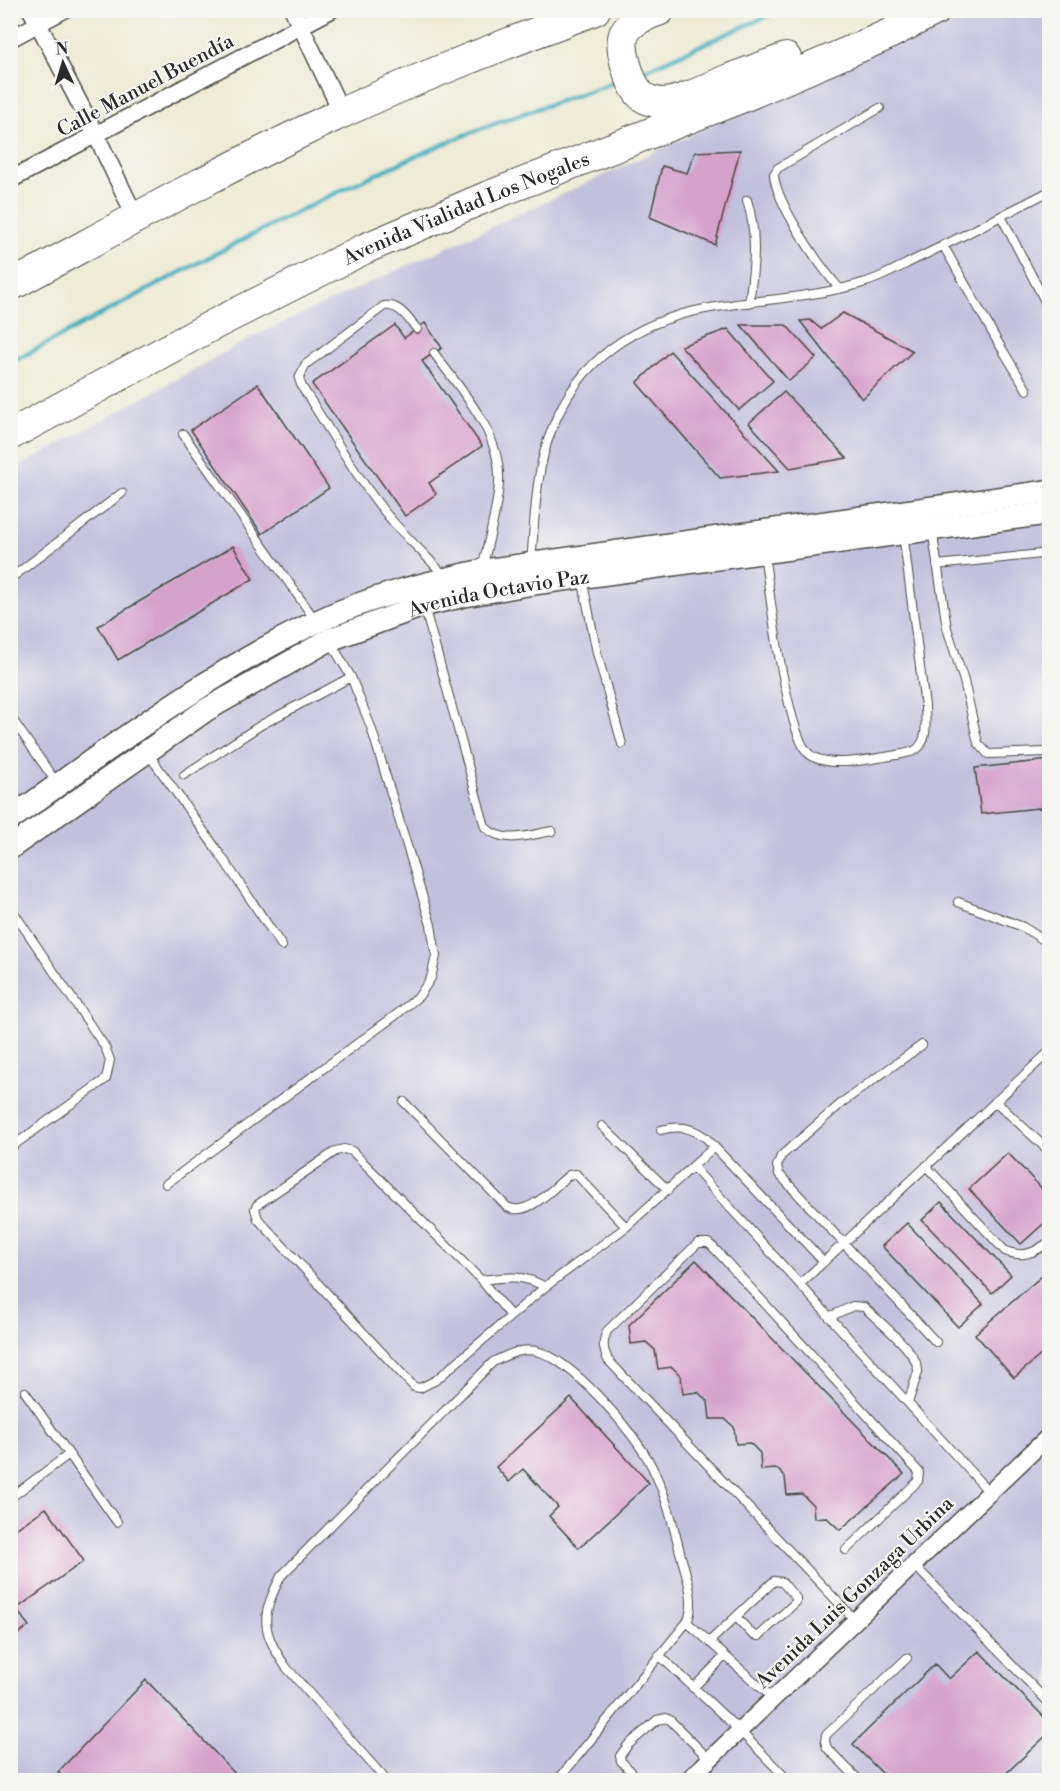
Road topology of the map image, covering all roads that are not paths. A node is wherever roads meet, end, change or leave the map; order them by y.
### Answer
1 (64, 10) edge
2 (293, 10) edge
3 (331, 10) edge
4 (660, 10) edge
5 (936, 10) edge
6 (586, 12) edge
7 (34, 17) edge
8 (301, 26) junction
9 (885, 36) junction
10 (10, 39) edge
11 (880, 108) dead end
12 (342, 113) junction
13 (96, 135) junction
14 (10, 180) edge
15 (1050, 191) edge
16 (747, 201) dead end
17 (1000, 216) junction
18 (136, 218) junction
19 (943, 245) junction
20 (10, 286) edge
21 (840, 289) junction
22 (749, 303) junction
23 (1050, 311) edge
24 (417, 329) dead end
25 (434, 353) dead end
26 (1028, 390) dead end
27 (183, 434) dead end
28 (10, 435) edge
29 (1050, 491) edge
30 (122, 493) dead end
31 (1050, 513) edge
32 (932, 529) junction
33 (903, 533) junction
34 (764, 552) junction
35 (1050, 553) edge
36 (937, 565) junction
37 (481, 571) junction
38 (530, 575) junction
39 (582, 577) junction
40 (446, 578) junction
41 (10, 579) edge
42 (424, 605) junction
43 (323, 631) junction
44 (351, 677) junction
45 (10, 716) edge
46 (622, 744) dead end
47 (147, 751) junction
48 (1046, 752) dead end
49 (184, 775) dead end
50 (58, 785) junction
51 (17, 807) edge
52 (552, 831) dead end
53 (10, 848) edge
54 (958, 902) dead end
55 (10, 907) edge
56 (1050, 944) edge
57 (282, 946) dead end
58 (922, 1045) dead end
59 (1050, 1051) edge
60 (995, 1101) junction
61 (404, 1102) dead end
62 (602, 1126) dead end
63 (661, 1130) dead end
64 (714, 1147) junction
65 (10, 1148) edge
66 (1050, 1152) edge
67 (926, 1166) junction
68 (693, 1167) junction
69 (166, 1184) dead end
70 (668, 1190) junction
71 (626, 1227) junction
72 (1050, 1241) edge
73 (844, 1243) junction
74 (824, 1262) junction
75 (481, 1280) junction
76 (800, 1284) junction
77 (545, 1287) junction
78 (511, 1316) junction
79 (829, 1317) junction
80 (936, 1342) dead end
81 (25, 1392) dead end
82 (908, 1403) junction
83 (1050, 1435) edge
84 (68, 1455) junction
85 (990, 1492) junction
86 (10, 1498) edge
87 (117, 1522) dead end
88 (846, 1550) dead end
89 (914, 1565) junction
90 (736, 1617) junction
91 (855, 1620) junction
92 (687, 1622) junction
93 (709, 1642) junction
94 (659, 1655) junction
95 (724, 1656) junction
96 (907, 1658) dead end
97 (693, 1688) junction
98 (774, 1699) junction
99 (1050, 1704) edge
100 (739, 1730) junction
101 (710, 1759) junction
102 (386, 1780) edge
103 (558, 1780) edge
104 (639, 1780) edge
105 (688, 1780) edge
106 (788, 1780) edge
107 (859, 1780) edge

1 - 7 street
2 - 8 street
3 - 8 street, Calle Manuel Buendía
4 - 9 highway
5 - 9 highway, Avenida Vialidad Los Nogales
6 - 12 highway
7 - 10 street
7 - 13 street
8 - 12 street
8 - 13 street, Calle Manuel Buendía
9 - 28 highway, Avenida Vialidad Los Nogales
11 - 21 lane
12 - 18 highway
13 - 14 street, Calle Manuel Buendía
13 - 18 street
15 - 17 lane
16 - 22 lane
17 - 19 lane
17 - 23 lane
18 - 20 highway
19 - 21 lane
19 - 26 lane
21 - 22 lane
22 - 38 lane
24 - 40 lane
25 - 37 lane
27 - 43 lane
29 - 38 street, Avenida Octavio Paz
30 - 41 lane
31 - 32 street, Avenida Octavio Paz
32 - 33 street, Avenida Octavio Paz
32 - 36 lane
33 - 34 street, Avenida Octavio Paz
33 - 34 lane
34 - 39 street, Avenida Octavio Paz
35 - 36 lane
36 - 48 lane
37 - 38 street, Avenida Octavio Paz
37 - 40 street, Avenida Octavio Paz
38 - 39 street, Avenida Octavio Paz
38 - 42 street, Avenida Octavio Paz
39 - 46 lane
40 - 43 street, Avenida Octavio Paz
42 - 43 street, Avenida Octavio Paz
42 - 52 lane
43 - 44 lane
43 - 47 street, Avenida Octavio Paz
43 - 50 street, Avenida Octavio Paz
44 - 49 lane
44 - 69 lane
45 - 50 lane
47 - 53 street, Avenida Octavio Paz
47 - 57 lane
50 - 51 street, Avenida Octavio Paz
54 - 56 lane
55 - 65 lane
58 - 73 lane
59 - 60 lane
60 - 66 lane
60 - 67 lane
61 - 71 lane
62 - 70 lane
63 - 64 lane
64 - 68 lane
64 - 74 lane
67 - 72 lane
67 - 73 lane
68 - 70 lane
68 - 76 lane
70 - 71 lane
71 - 77 lane
73 - 74 lane
73 - 80 lane
74 - 76 lane
75 - 77 lane
75 - 78 lane
75 - 78 lane
76 - 79 lane
77 - 78 lane
79 - 82 lane
79 - 82 lane
81 - 84 lane
82 - 85 lane
83 - 85 street, Avenida Luis Gonzaga Urbina
84 - 86 lane
84 - 87 lane
85 - 89 street, Avenida Luis Gonzaga Urbina
88 - 91 lane
89 - 91 street, Avenida Luis Gonzaga Urbina
89 - 99 lane
90 - 90 lane
90 - 93 lane
91 - 98 street, Avenida Luis Gonzaga Urbina
92 - 93 lane
92 - 94 lane
92 - 102 lane
93 - 95 lane
94 - 97 lane
94 - 103 lane
95 - 97 lane
95 - 98 lane
96 - 107 lane
97 - 100 lane
98 - 100 street, Avenida Luis Gonzaga Urbina
100 - 101 street, Avenida Luis Gonzaga Urbina
100 - 106 lane
101 - 104 lane
101 - 105 street, Avenida Luis Gonzaga Urbina

